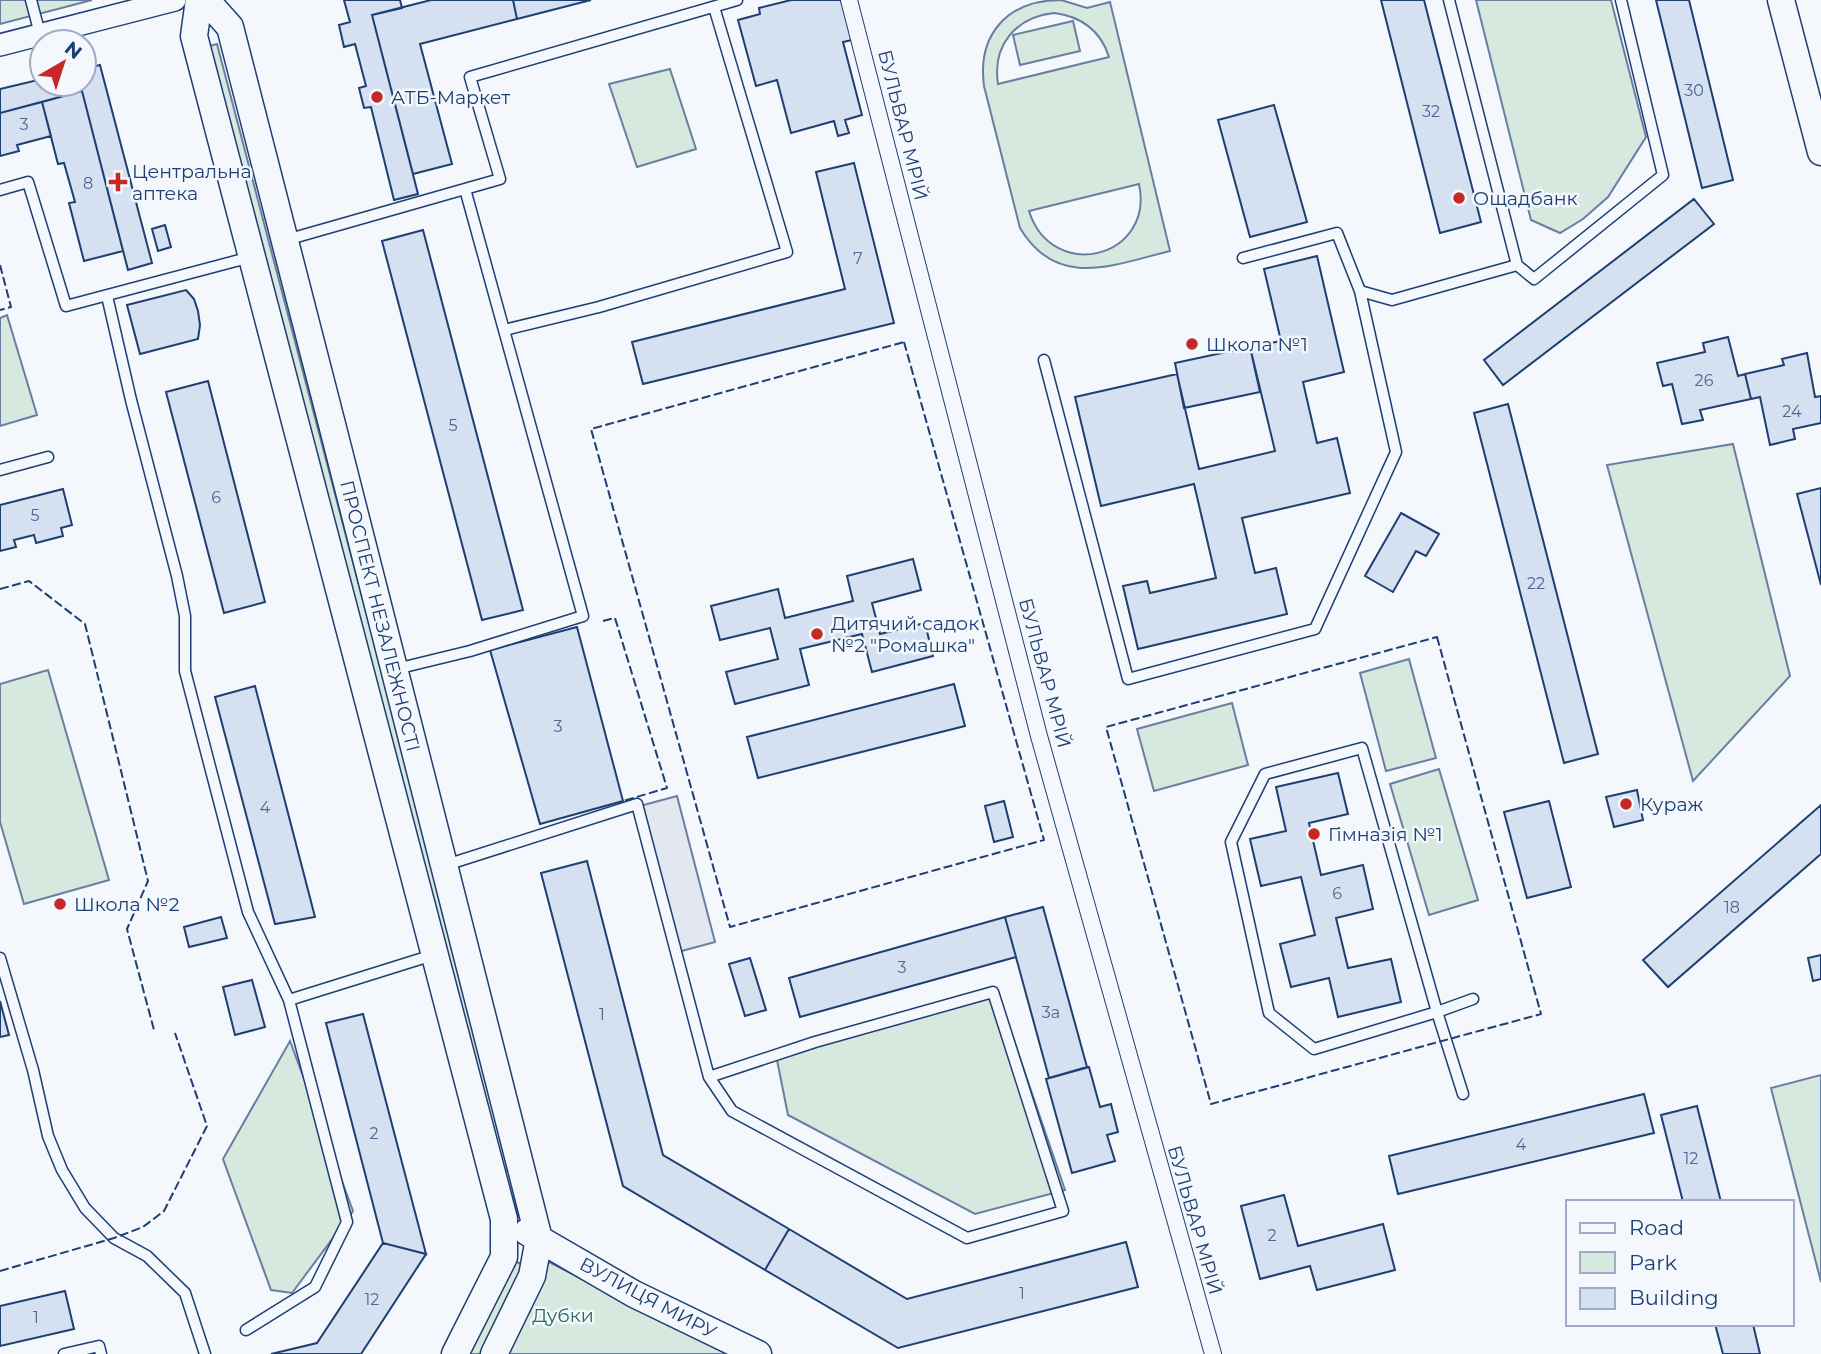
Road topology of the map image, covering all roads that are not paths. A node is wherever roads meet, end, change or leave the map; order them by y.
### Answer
1 (31, 0) edge
2 (175, 0) edge
3 (199, 0) edge
4 (206, 0) edge
5 (737, 0) edge
6 (849, 0) edge
7 (1449, 0) edge
8 (1621, 0) edge
9 (1781, 0) edge
10 (714, 6) junction
11 (38, 28) edge
12 (64, 28) edge
13 (28, 37) edge
14 (0, 45) edge
15 (1821, 152) edge
16 (465, 189) junction
17 (0, 190) edge
18 (284, 240) junction
19 (252, 257) junction
20 (1243, 258) dead end
21 (1517, 265) junction
22 (1360, 291) junction
23 (107, 296) junction
24 (505, 330) junction
25 (1044, 360) dead end
26 (48, 457) dead end
27 (0, 470) edge
28 (394, 670) junction
29 (446, 865) junction
30 (435, 954) junction
31 (0, 958) edge
32 (1473, 999) dead end
33 (289, 1000) junction
34 (1437, 1012) junction
35 (709, 1077) junction
36 (1463, 1094) dead end
37 (505, 1219) junction
38 (539, 1239) junction
39 (246, 1330) dead end
40 (64, 1354) edge
41 (101, 1354) edge
42 (205, 1354) edge
43 (455, 1354) edge
44 (494, 1354) edge
45 (758, 1354) edge
46 (1213, 1354) edge

1 - 11 lane
2 - 12 street
3 - 19 street, ПРОСПЕКТ НЕЗАЛЕЖНОСТІ
4 - 18 street, ПРОСПЕКТ НЕЗАЛЕЖНОСТІ
5 - 10 lane
6 - 46 street, БУЛЬВАР МРІЙ
7 - 21 lane
8 - 21 lane
9 - 15 street
10 - 16 lane
10 - 24 lane
13 - 14 street
16 - 18 lane
16 - 24 lane
17 - 23 lane
18 - 28 street, ПРОСПЕКТ НЕЗАЛЕЖНОСТІ
19 - 23 lane
19 - 30 street, ПРОСПЕКТ НЕЗАЛЕЖНОСТІ
20 - 22 lane
21 - 22 lane
22 - 25 lane
23 - 33 lane
24 - 28 lane
26 - 27 lane
28 - 29 street, ПРОСПЕКТ НЕЗАЛЕЖНОСТІ
29 - 35 lane
29 - 38 street, ПРОСПЕКТ НЕЗАЛЕЖНОСТІ
30 - 33 lane
30 - 37 street, ПРОСПЕКТ НЕЗАЛЕЖНОСТІ
31 - 42 lane
32 - 34 lane
33 - 39 lane
34 - 34 lane
34 - 36 lane
35 - 35 lane
37 - 38 street, ВУЛИЦЯ МИРУ
37 - 43 street
38 - 44 street
38 - 45 street, ВУЛИЦЯ МИРУ
40 - 41 lane

